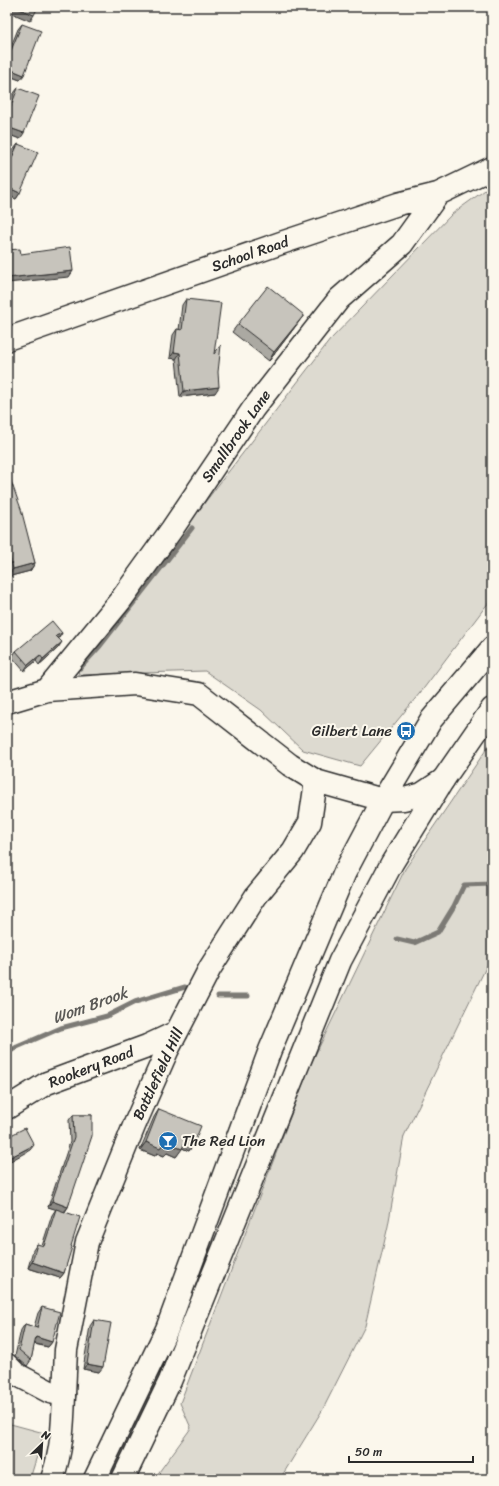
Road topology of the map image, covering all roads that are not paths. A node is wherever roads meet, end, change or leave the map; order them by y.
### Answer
1 (492, 168) edge
2 (438, 194) junction
3 (7, 338) edge
4 (492, 648) edge
5 (47, 690) junction
6 (7, 702) edge
7 (492, 709) edge
8 (316, 780) junction
9 (443, 780) junction
10 (383, 800) junction
11 (177, 1032) junction
12 (7, 1108) edge
13 (7, 1365) edge
14 (64, 1395) junction
15 (52, 1479) edge
16 (95, 1479) edge
17 (123, 1479) edge

1 - 2 main road, School Road
2 - 3 main road, School Road
2 - 5 main road, Smallbrook Lane
4 - 10 main road
5 - 6 main road
5 - 8 main road
7 - 9 main road
8 - 10 main road
8 - 11 main road, Battlefield Hill
9 - 10 main road
9 - 17 main road
10 - 16 main road
11 - 12 main road, Rookery Road
11 - 14 main road, Battlefield Hill
13 - 14 main road
14 - 15 main road, Battlefield Hill

